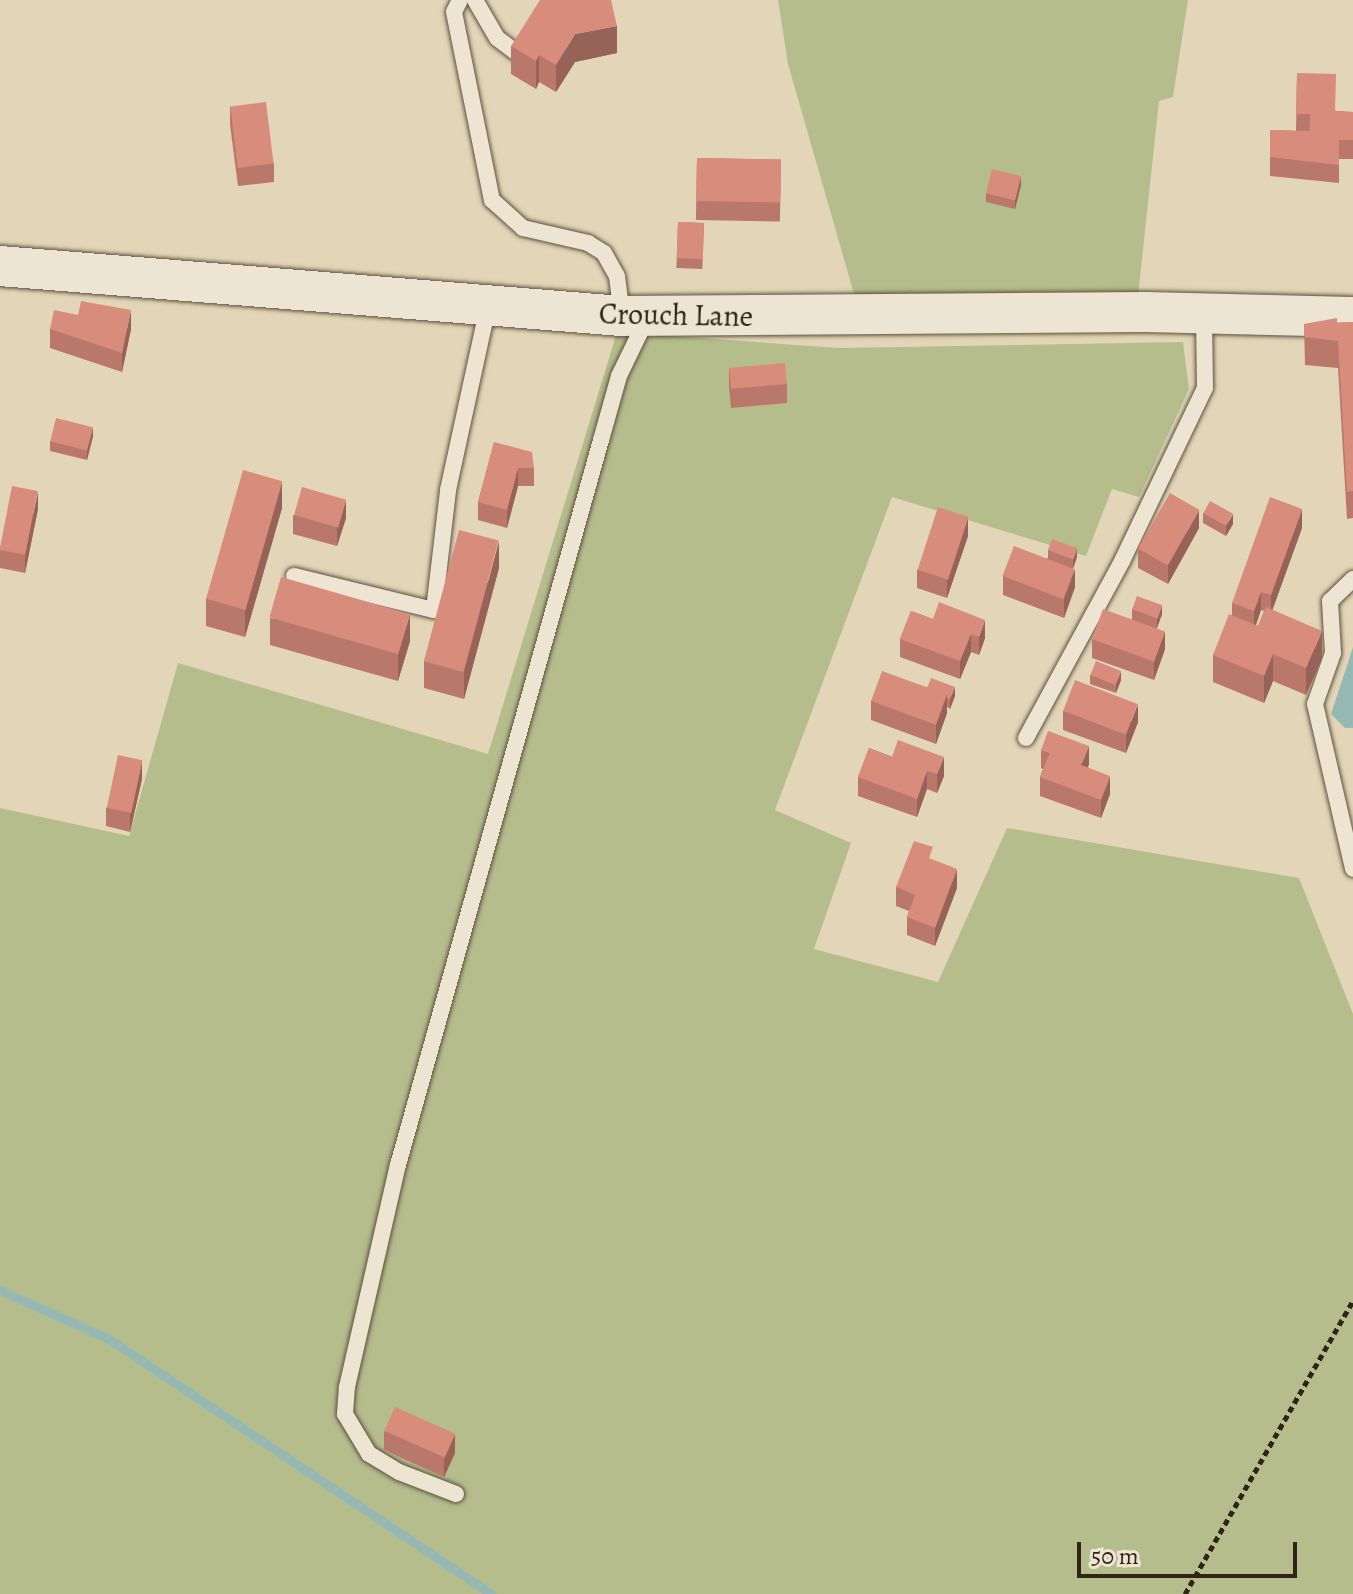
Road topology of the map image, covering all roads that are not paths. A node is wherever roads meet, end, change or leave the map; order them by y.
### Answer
1 (460, 0) edge
2 (475, 0) edge
3 (517, 53) edge
4 (0, 266) edge
5 (489, 305) junction
6 (1204, 313) junction
7 (635, 317) junction
8 (1353, 317) edge
9 (294, 576) dead end
10 (1353, 579) edge
11 (1026, 738) dead end
12 (1353, 869) edge
13 (456, 1494) dead end

1 - 7 lane
2 - 3 lane
4 - 5 street, Crouch Lane
5 - 7 street, Crouch Lane
5 - 9 lane
6 - 7 street, Crouch Lane
6 - 8 street, Crouch Lane
6 - 11 lane
7 - 13 lane
10 - 12 lane

